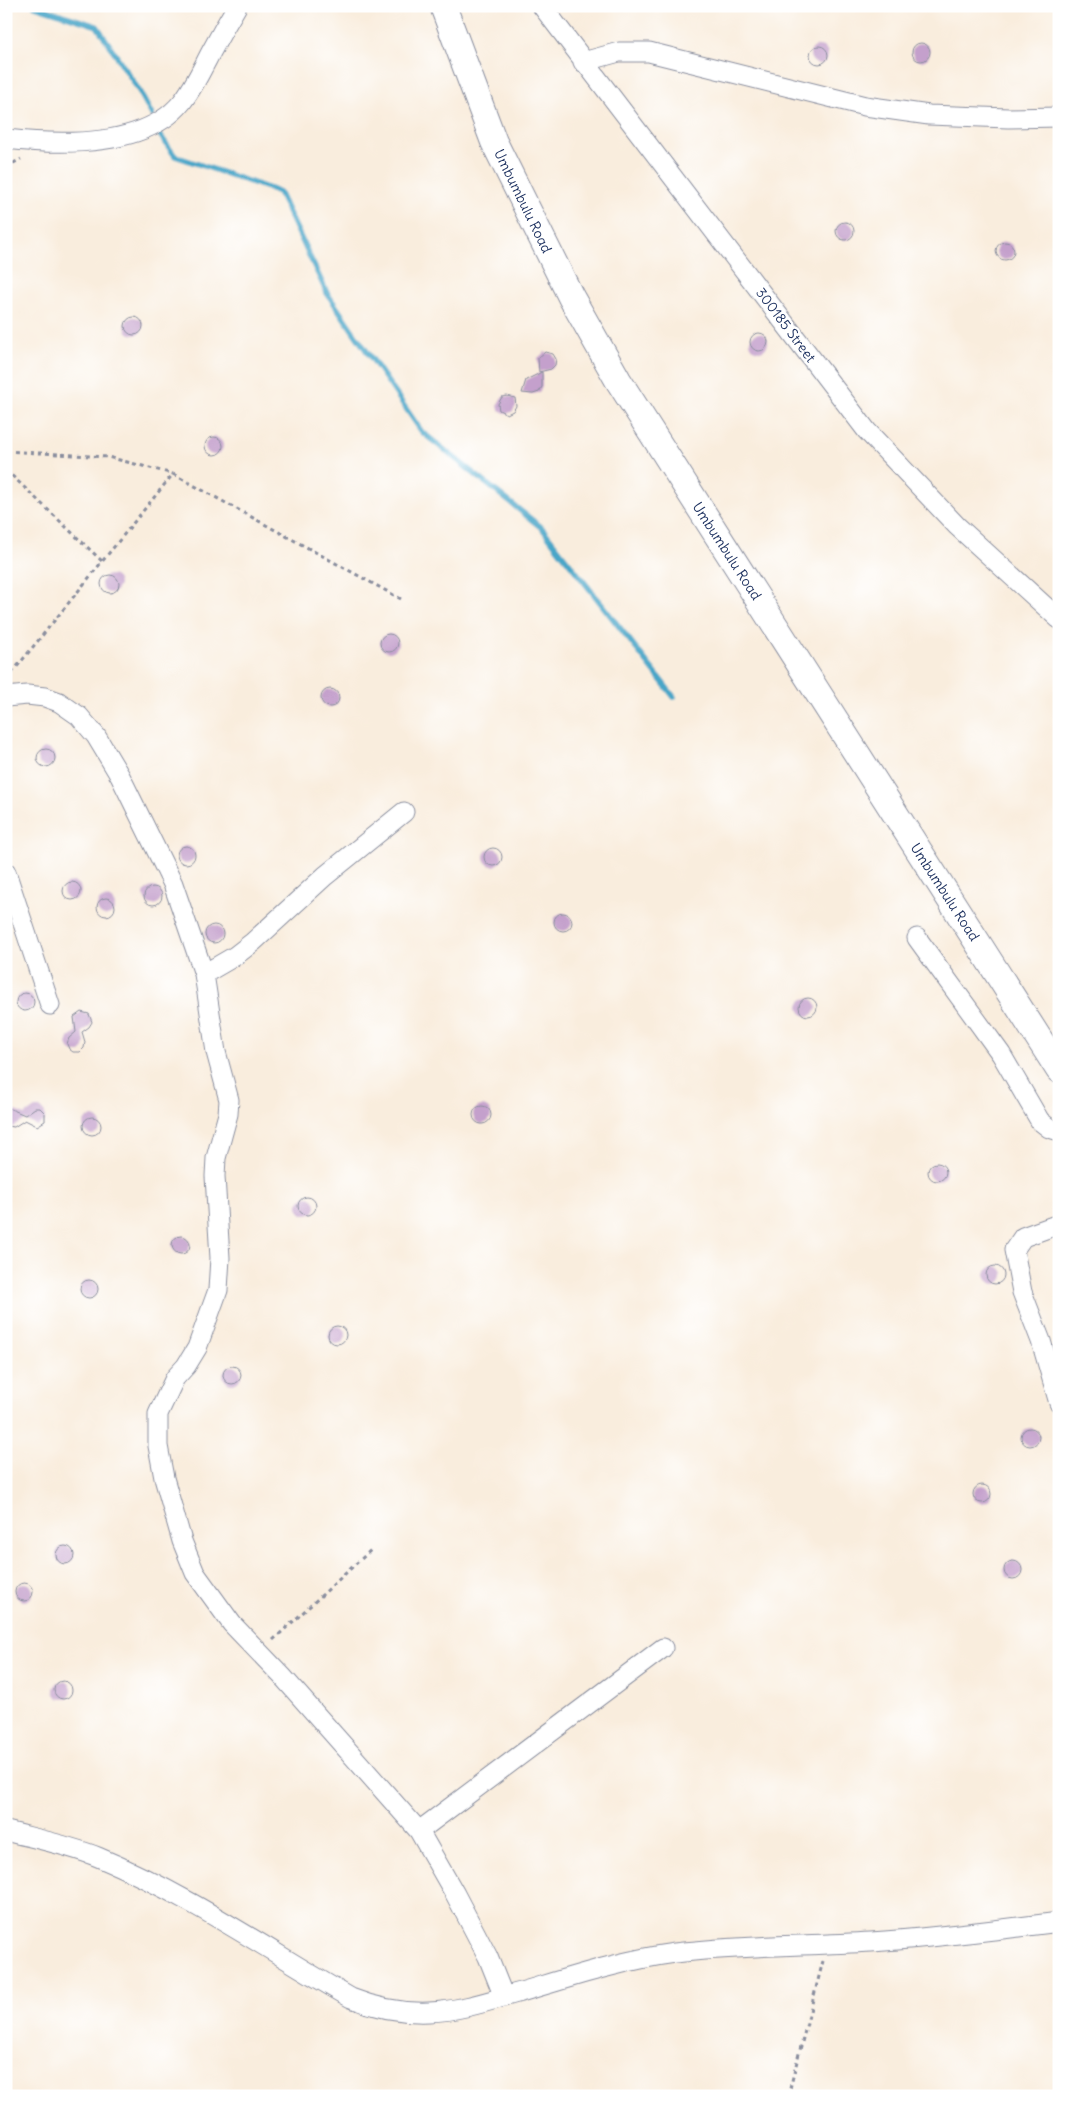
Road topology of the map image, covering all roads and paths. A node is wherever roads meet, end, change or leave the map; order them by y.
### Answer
1 (237, 6) edge
2 (443, 6) edge
3 (542, 6) edge
4 (583, 62) junction
5 (1059, 117) edge
6 (6, 140) edge
7 (6, 451) edge
8 (6, 470) edge
9 (173, 474) junction
10 (102, 561) junction
11 (401, 599) dead end
12 (1059, 619) edge
13 (6, 679) edge
14 (6, 698) edge
15 (404, 812) dead end
16 (6, 872) edge
17 (917, 938) dead end
18 (204, 974) junction
19 (50, 1005) dead end
20 (1059, 1070) edge
21 (1059, 1130) edge
22 (1059, 1224) edge
23 (1059, 1403) edge
24 (372, 1549) dead end
25 (663, 1648) dead end
26 (260, 1653) junction
27 (6, 1830) edge
28 (419, 1831) junction
29 (1059, 1922) edge
30 (828, 1944) junction
31 (504, 1997) junction
32 (788, 2096) edge

1 - 6 street
2 - 20 main road, Umbumbulu Road
3 - 4 street, 300185 Street
4 - 5 street
4 - 12 street, 300185 Street
7 - 9 path
8 - 10 path
9 - 10 path
9 - 11 path
10 - 13 path
14 - 18 street
15 - 18 street
16 - 19 street
17 - 21 street
18 - 26 street
22 - 23 street
24 - 26 path
25 - 28 street
26 - 28 street
27 - 31 street
28 - 31 street
29 - 30 street
30 - 31 street
30 - 32 path

